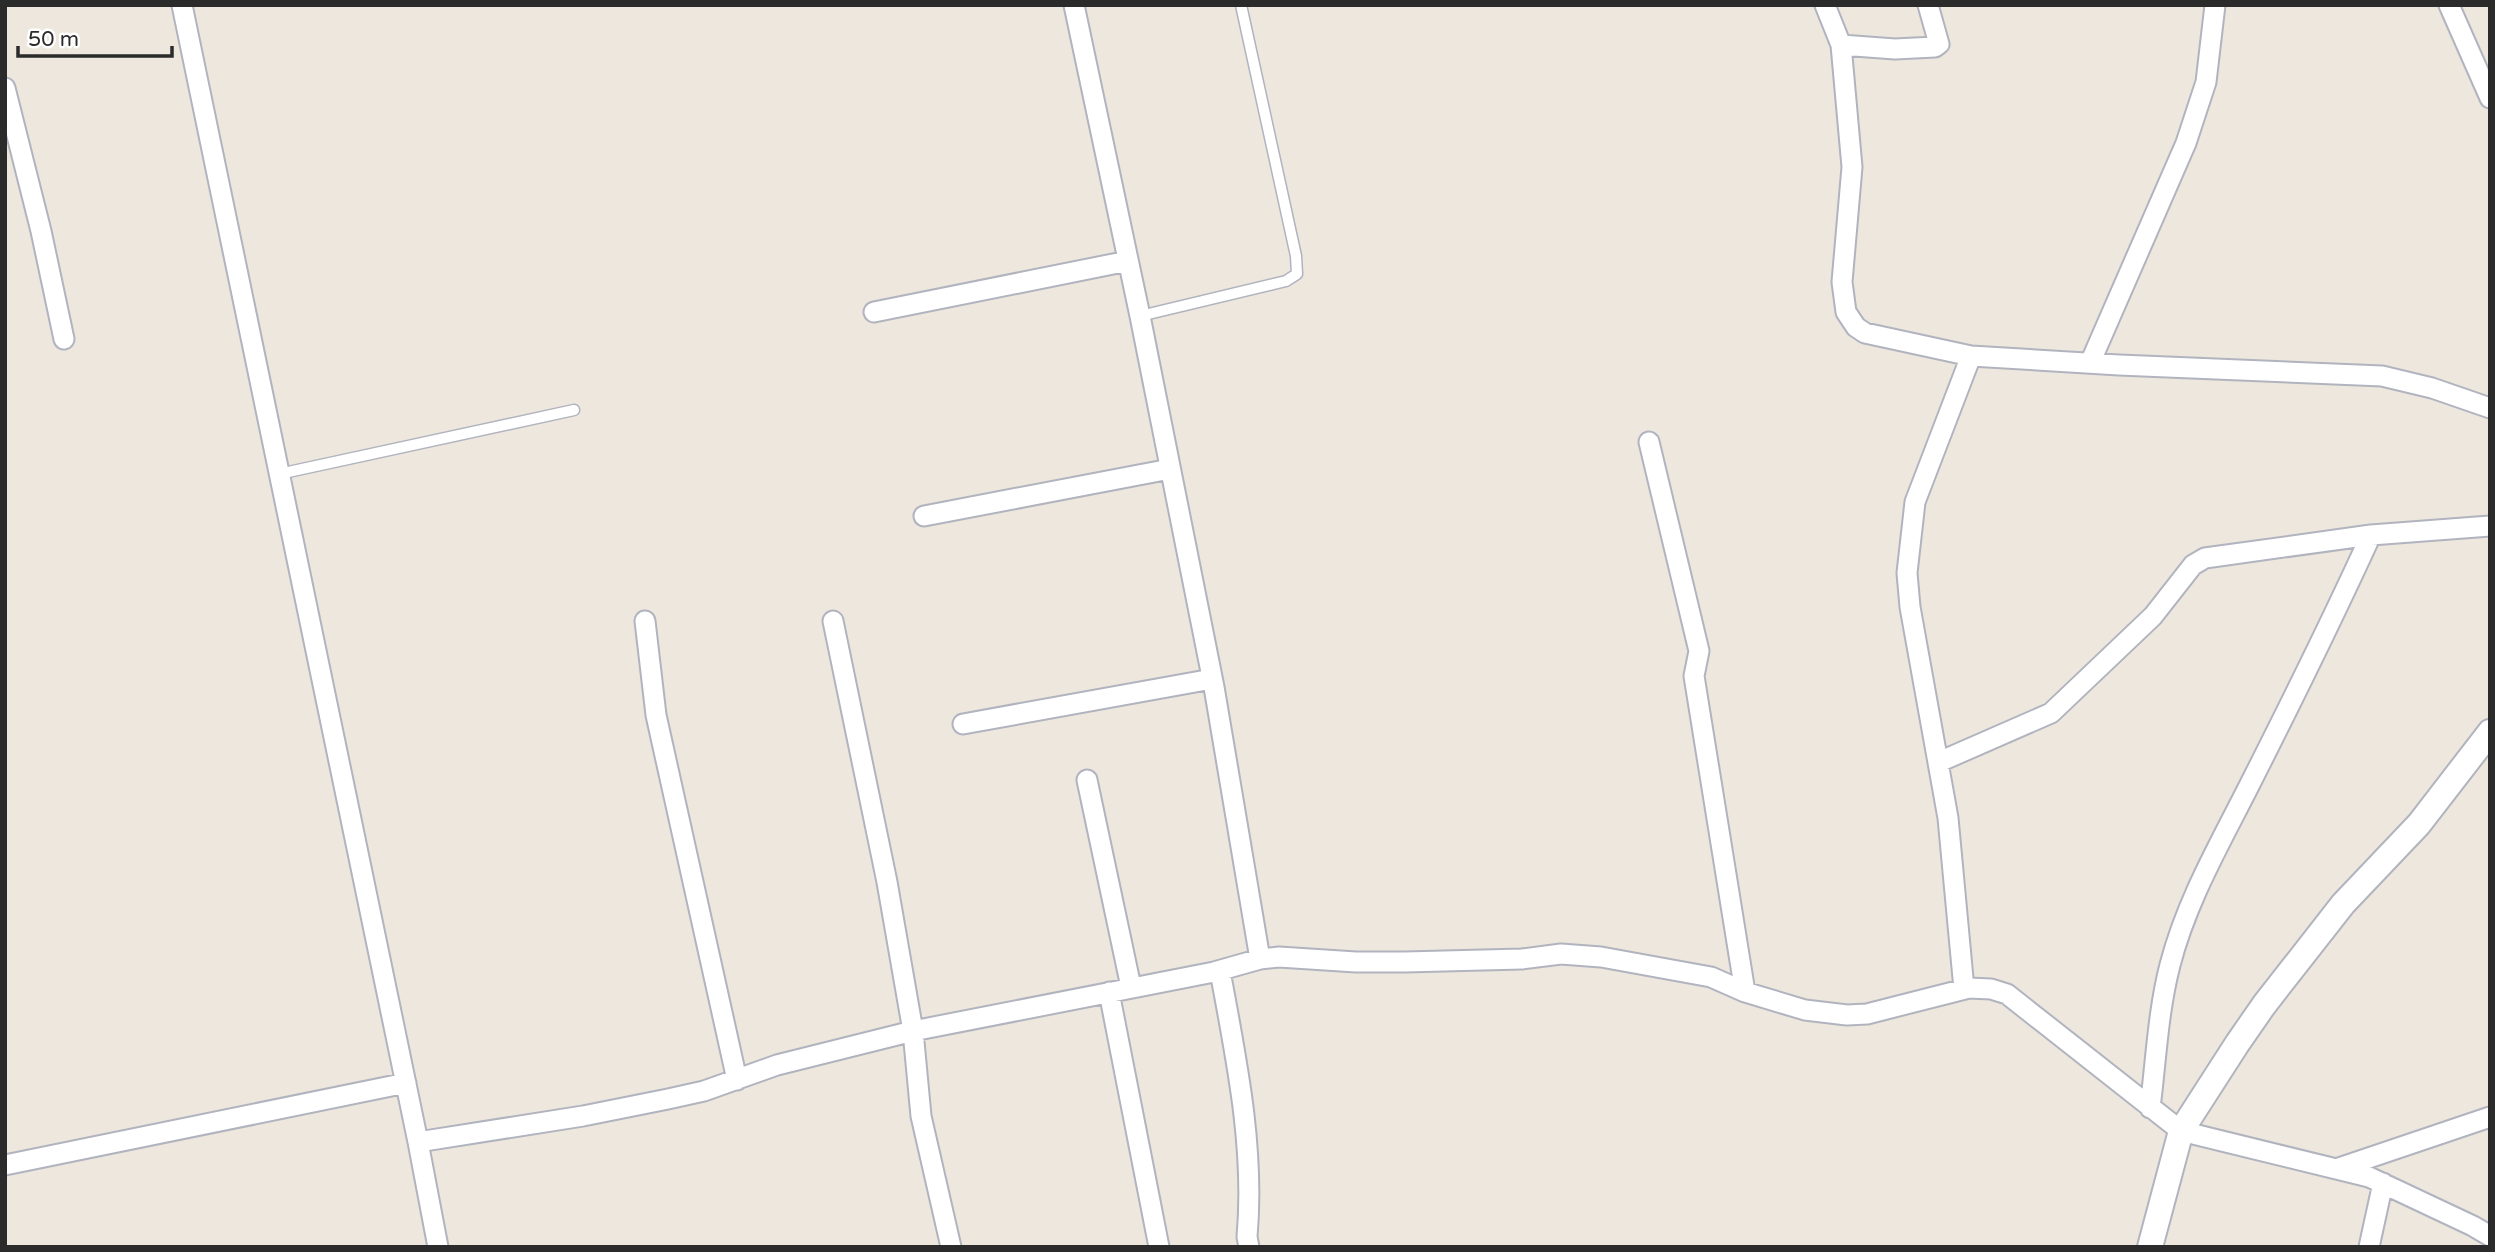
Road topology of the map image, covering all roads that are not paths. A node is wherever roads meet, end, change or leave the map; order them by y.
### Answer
1 (182, 5) edge
2 (1074, 5) edge
3 (1241, 5) edge
4 (1825, 5) edge
5 (1928, 5) edge
6 (2215, 5) edge
7 (2449, 5) edge
8 (1841, 45) junction
9 (5, 88) edge
10 (2490, 98) edge
11 (1128, 261) junction
12 (874, 312) dead end
13 (1140, 316) junction
14 (64, 339) dead end
15 (1970, 356) junction
16 (2090, 363) junction
17 (2490, 408) edge
18 (573, 410) dead end
19 (1649, 442) dead end
20 (1170, 469) junction
21 (279, 474) junction
22 (925, 516) dead end
23 (2490, 526) edge
24 (2371, 536) junction
25 (645, 621) dead end
26 (833, 621) dead end
27 (1212, 679) junction
28 (963, 724) dead end
29 (2490, 732) edge
30 (1939, 762) junction
31 (1087, 780) dead end
32 (1261, 958) junction
33 (1220, 971) junction
34 (1131, 987) junction
35 (1964, 989) junction
36 (1109, 992) junction
37 (1745, 992) junction
38 (913, 1031) junction
39 (737, 1080) junction
40 (406, 1083) junction
41 (2150, 1108) junction
42 (2490, 1117) edge
43 (2181, 1131) junction
44 (418, 1142) junction
45 (5, 1165) edge
46 (2335, 1169) junction
47 (2383, 1183) junction
48 (2490, 1236) edge
49 (438, 1247) edge
50 (951, 1247) edge
51 (1159, 1247) edge
52 (1249, 1247) edge
53 (2150, 1247) edge
54 (2369, 1247) edge

1 - 21 street
2 - 11 street
3 - 13 lane
4 - 8 street
5 - 8 street
6 - 16 street
7 - 10 street
8 - 15 street
9 - 14 street
11 - 12 street
11 - 13 street
13 - 20 street
15 - 16 street
15 - 30 street
16 - 17 street
18 - 21 lane
19 - 37 street
20 - 22 street
20 - 27 street
21 - 40 street
23 - 24 street
24 - 30 street
24 - 41 street
25 - 39 street
26 - 38 street
27 - 28 street
27 - 32 street
29 - 43 street
30 - 35 street
31 - 34 street
32 - 33 street
32 - 37 street
33 - 34 street
33 - 52 street
34 - 36 street
35 - 37 street
35 - 41 street
36 - 38 street
36 - 51 street
38 - 39 street
38 - 50 street
39 - 44 street
40 - 44 street
40 - 45 street
41 - 43 street
42 - 46 street
43 - 46 street
43 - 53 street
44 - 49 street
46 - 47 street
47 - 48 street
47 - 54 street

